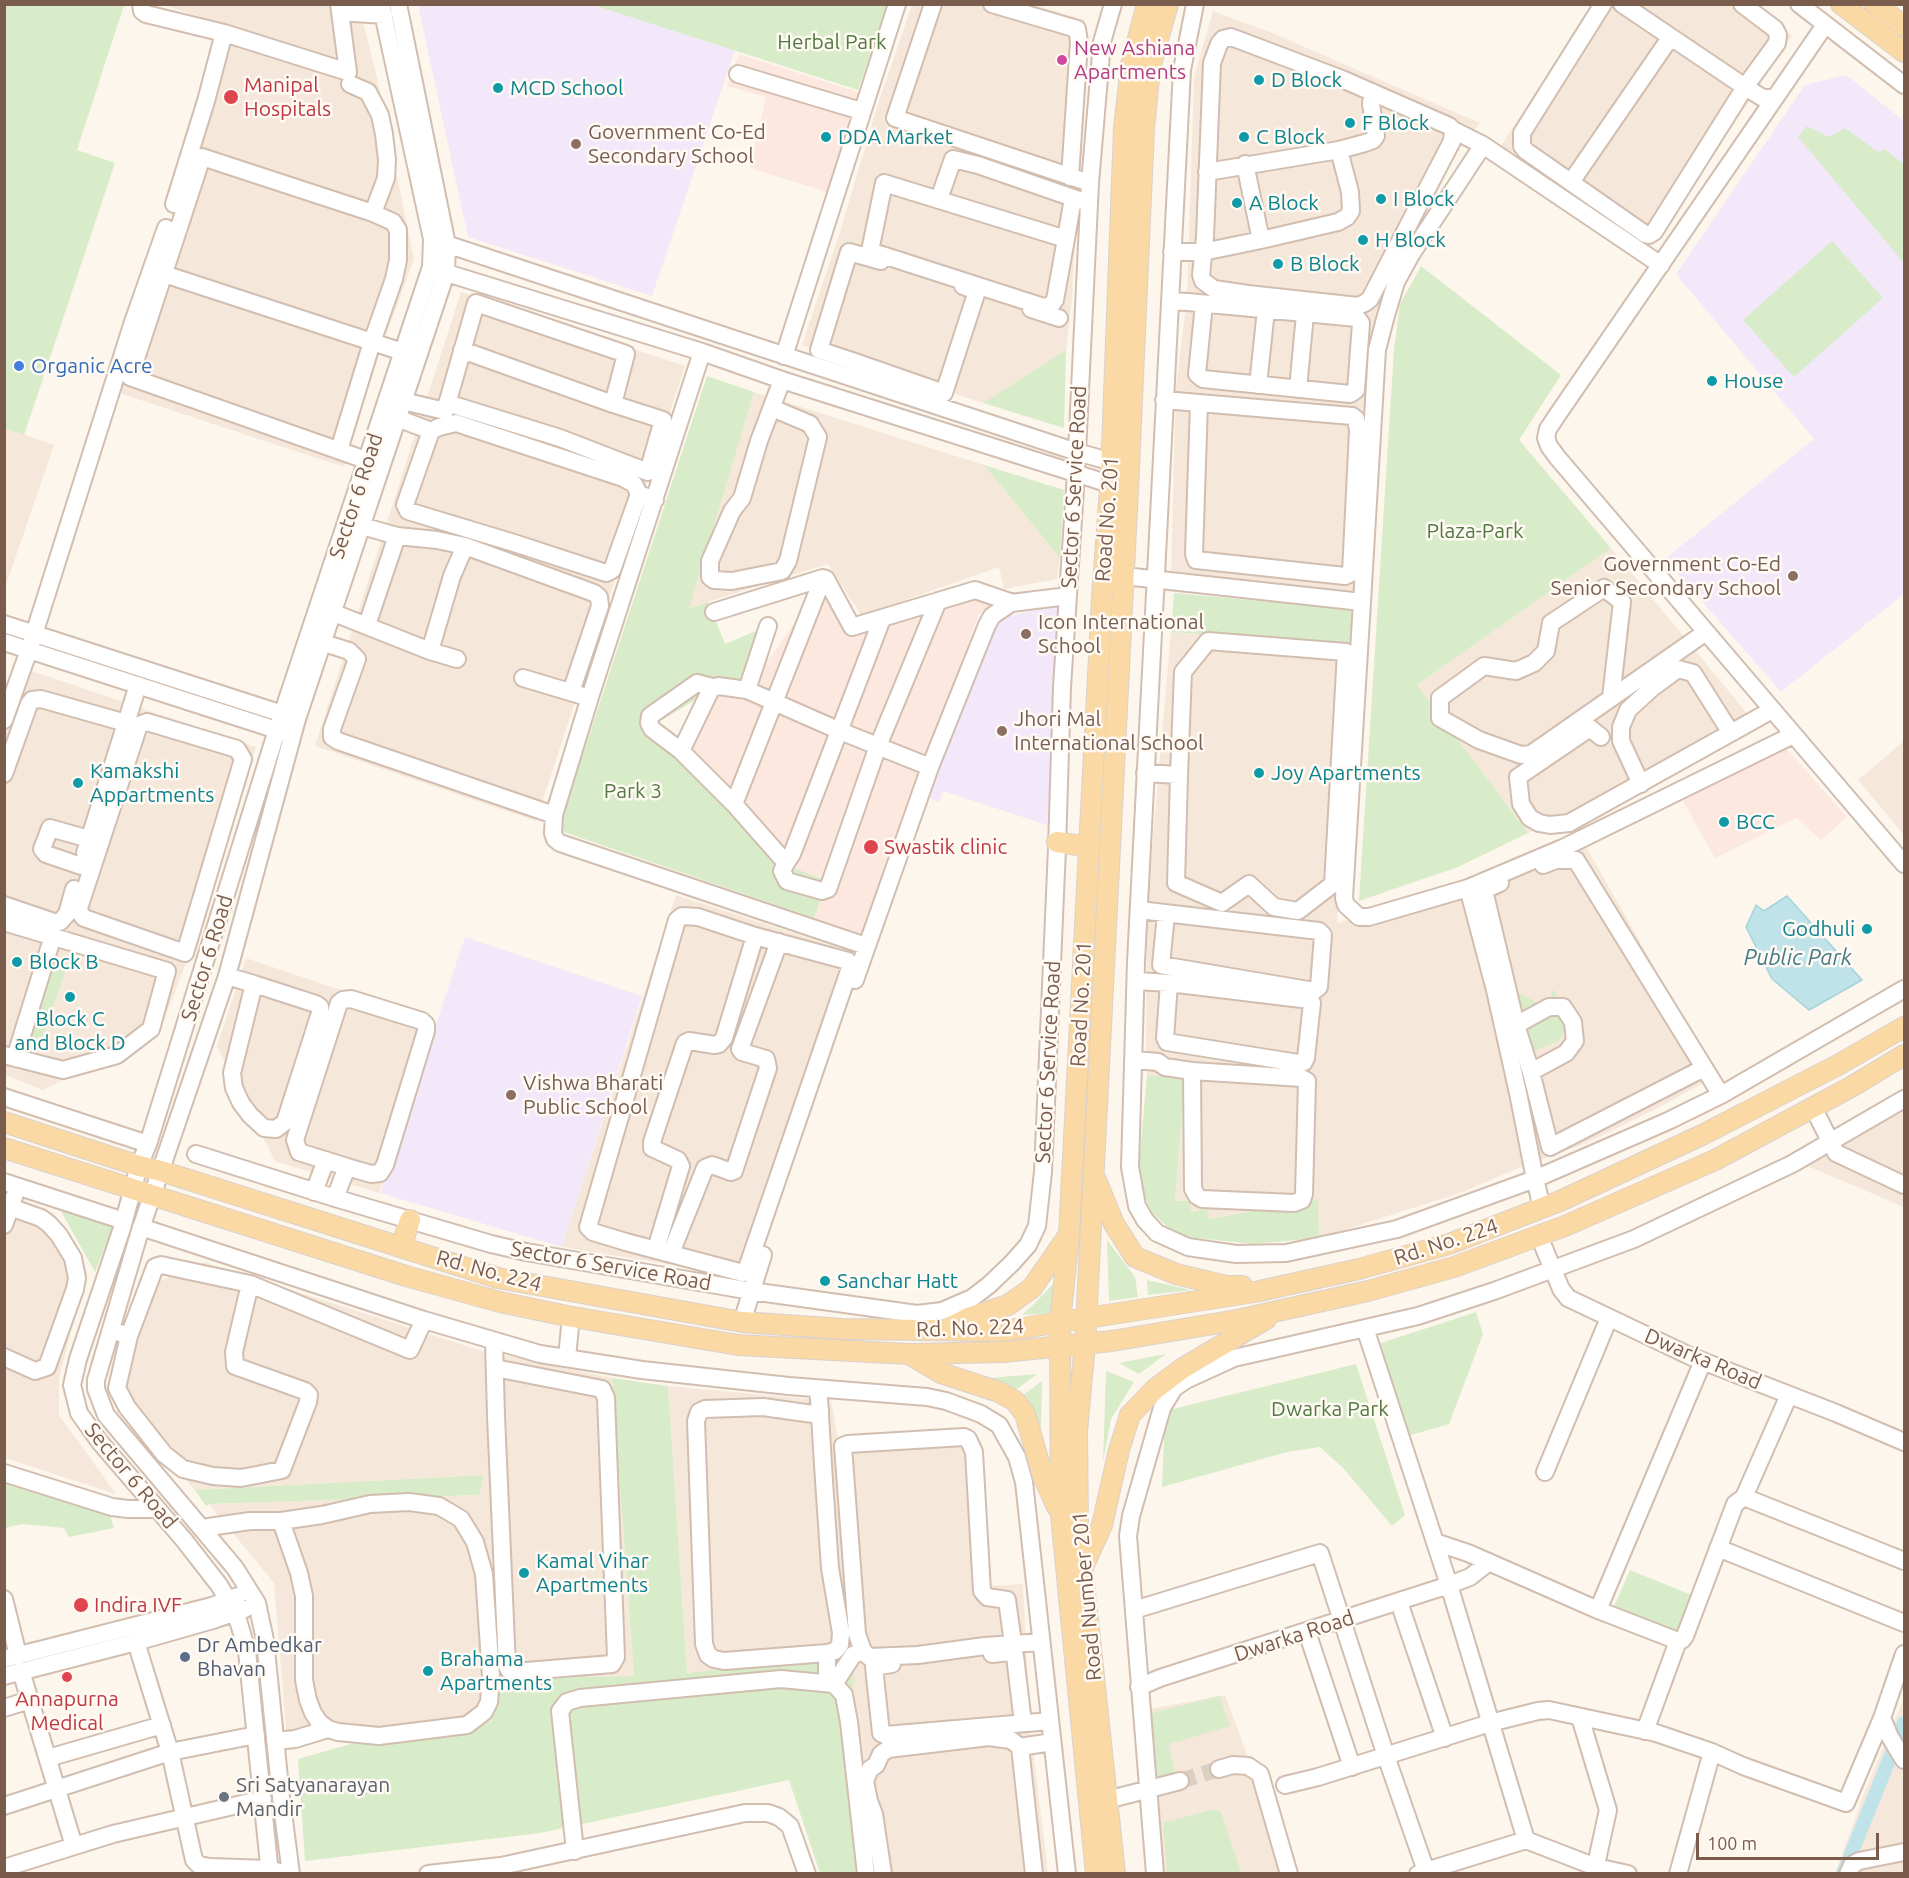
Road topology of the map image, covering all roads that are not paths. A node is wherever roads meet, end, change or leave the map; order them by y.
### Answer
1 (141, 4) edge
2 (398, 4) edge
3 (897, 4) edge
4 (933, 4) edge
5 (992, 4) edge
6 (1113, 4) edge
7 (1147, 4) edge
8 (1168, 4) edge
9 (1195, 4) edge
10 (1603, 4) edge
11 (1622, 4) edge
12 (1742, 4) edge
13 (1799, 4) edge
14 (1841, 4) edge
15 (1875, 4) edge
16 (340, 8) edge
17 (382, 10) edge
18 (1825, 25) junction
19 (1905, 26) edge
20 (224, 33) junction
21 (1670, 38) junction
22 (1905, 52) edge
23 (738, 74) dead end
24 (350, 84) dead end
25 (1905, 85) edge
26 (1745, 87) junction
27 (1372, 92) junction
28 (1774, 98) junction
29 (861, 111) junction
30 (1453, 130) junction
31 (1483, 145) junction
32 (1339, 150) junction
33 (1245, 165) junction
34 (1208, 172) junction
35 (1070, 177) junction
36 (1571, 182) junction
37 (1090, 183) junction
38 (939, 199) junction
39 (1081, 201) junction
40 (373, 213) junction
41 (1649, 235) junction
42 (1066, 239) junction
43 (1261, 240) junction
44 (439, 242) junction
45 (1172, 252) junction
46 (1203, 252) junction
47 (1666, 258) junction
48 (438, 270) junction
49 (164, 274) junction
50 (977, 291) junction
51 (1170, 301) junction
52 (1204, 304) junction
53 (1266, 310) junction
54 (1305, 314) junction
55 (1059, 318) dead end
56 (372, 342) junction
57 (462, 350) junction
58 (702, 352) junction
59 (410, 355) junction
60 (784, 356) junction
61 (852, 369) junction
62 (782, 380) junction
63 (1258, 385) junction
64 (1298, 389) junction
65 (1164, 400) junction
66 (403, 401) junction
67 (447, 403) junction
68 (1199, 403) junction
69 (613, 404) junction
70 (772, 408) junction
71 (397, 418) junction
72 (431, 431) junction
73 (339, 450) junction
74 (1077, 452) junction
75 (374, 463) junction
76 (1120, 465) junction
77 (1076, 473) junction
78 (1119, 487) junction
79 (639, 495) junction
80 (655, 500) junction
81 (362, 526) junction
82 (397, 537) junction
83 (465, 546) junction
84 (1124, 576) junction
85 (823, 578) junction
86 (1156, 580) junction
87 (1068, 596) junction
88 (938, 602) junction
89 (1362, 602) junction
90 (1013, 603) junction
91 (714, 612) dead end
92 (334, 613) junction
93 (882, 619) junction
94 (4, 624) edge
95 (367, 625) junction
96 (768, 626) dead end
97 (1706, 632) junction
98 (4, 642) edge
99 (32, 642) junction
100 (324, 643) junction
101 (430, 651) junction
102 (457, 658) dead end
103 (523, 678) dead end
104 (138, 685) junction
105 (712, 687) junction
106 (747, 690) junction
107 (571, 692) junction
108 (590, 697) junction
109 (1611, 698) junction
110 (774, 701) junction
111 (1772, 710) junction
112 (4, 720) edge
113 (126, 723) junction
114 (288, 725) junction
115 (840, 731) junction
116 (1731, 733) junction
117 (1793, 735) junction
118 (1601, 737) dead end
119 (878, 746) junction
120 (681, 751) junction
121 (930, 767) junction
122 (1145, 773) junction
123 (4, 774) edge
124 (1179, 775) junction
125 (1344, 783) junction
126 (1641, 784) junction
127 (734, 804) junction
128 (554, 815) junction
129 (90, 839) junction
130 (1057, 842) junction
131 (1089, 847) junction
132 (786, 863) junction
133 (1905, 864) edge
134 (81, 866) junction
135 (1468, 888) junction
136 (734, 901) junction
137 (4, 905) edge
138 (1139, 910) junction
139 (1166, 914) junction
140 (4, 922) edge
141 (727, 927) junction
142 (815, 928) junction
143 (53, 936) junction
144 (755, 936) junction
145 (779, 942) junction
146 (866, 946) junction
147 (808, 950) junction
148 (185, 953) junction
149 (207, 958) junction
150 (1136, 962) junction
151 (1160, 964) junction
152 (226, 976) junction
153 (1136, 981) junction
154 (1169, 983) junction
155 (254, 984) junction
156 (1905, 989) edge
157 (1516, 1025) junction
158 (1905, 1027) edge
159 (1905, 1055) edge
160 (10, 1057) edge
161 (1133, 1065) junction
162 (1704, 1068) junction
163 (1192, 1071) junction
164 (1532, 1072) junction
165 (1721, 1095) junction
166 (4, 1097) edge
167 (1905, 1099) edge
168 (1813, 1107) junction
169 (4, 1122) edge
170 (1830, 1142) junction
171 (148, 1144) junction
172 (4, 1148) edge
173 (196, 1154) dead end
174 (326, 1160) junction
175 (139, 1166) junction
176 (347, 1167) junction
177 (161, 1171) junction
178 (1094, 1175) junction
179 (1535, 1179) junction
180 (11, 1185) edge
181 (1905, 1185) edge
182 (133, 1188) junction
183 (314, 1192) junction
184 (153, 1194) junction
185 (335, 1198) junction
186 (10, 1207) junction
187 (1542, 1208) junction
188 (410, 1220) junction
189 (124, 1221) junction
190 (4, 1225) edge
191 (141, 1227) junction
192 (1069, 1235) junction
193 (1539, 1236) junction
194 (626, 1242) junction
195 (401, 1247) junction
196 (664, 1251) junction
197 (707, 1263) junction
198 (618, 1268) junction
199 (1553, 1269) junction
200 (702, 1283) junction
201 (250, 1284) junction
202 (1281, 1285) junction
203 (751, 1291) junction
204 (1287, 1308) junction
205 (571, 1316) junction
206 (1609, 1318) junction
207 (1086, 1319) junction
208 (424, 1320) junction
209 (742, 1322) junction
210 (1060, 1322) junction
211 (1365, 1328) junction
212 (944, 1330) junction
213 (110, 1331) junction
214 (129, 1336) junction
215 (494, 1342) junction
216 (1086, 1344) junction
217 (1059, 1348) junction
218 (909, 1354) junction
219 (4, 1357) edge
220 (567, 1358) junction
221 (1703, 1361) junction
222 (495, 1368) junction
223 (818, 1389) junction
224 (1789, 1395) junction
225 (820, 1415) junction
226 (1905, 1443) edge
227 (1545, 1472) dead end
228 (4, 1473) edge
229 (1744, 1497) junction
230 (157, 1509) junction
231 (1061, 1515) junction
232 (281, 1521) junction
233 (202, 1528) junction
234 (1435, 1542) junction
235 (1718, 1548) junction
236 (1905, 1561) edge
237 (1489, 1562) junction
238 (1083, 1567) junction
239 (1449, 1585) junction
240 (253, 1596) junction
241 (4, 1599) edge
242 (1399, 1602) junction
243 (233, 1607) junction
244 (1134, 1610) junction
245 (1598, 1610) junction
246 (1343, 1620) junction
247 (1905, 1623) edge
248 (1307, 1632) junction
249 (1678, 1641) junction
250 (136, 1642) junction
251 (1041, 1642) junction
252 (1013, 1643) junction
253 (863, 1651) junction
254 (827, 1653) junction
255 (1905, 1654) edge
256 (12, 1665) edge
257 (831, 1683) junction
258 (1139, 1687) junction
259 (30, 1700) junction
260 (4, 1708) edge
261 (1580, 1717) junction
262 (1882, 1718) junction
263 (1050, 1721) junction
264 (1023, 1723) junction
265 (1490, 1723) junction
266 (162, 1725) junction
267 (328, 1729) junction
268 (1645, 1731) junction
269 (256, 1735) junction
270 (1445, 1738) junction
271 (275, 1741) junction
272 (1052, 1742) junction
273 (1020, 1747) junction
274 (1898, 1749) edge
275 (170, 1752) junction
276 (1712, 1752) junction
277 (1386, 1756) junction
278 (48, 1758) junction
279 (1352, 1767) junction
280 (1219, 1769) tunnel mouth
281 (1180, 1781) tunnel mouth
282 (1285, 1785) dead end
283 (57, 1789) junction
284 (1147, 1791) junction
285 (263, 1799) junction
286 (1107, 1800) junction
287 (4, 1806) edge
288 (186, 1818) junction
289 (1526, 1840) junction
290 (74, 1846) junction
291 (575, 1851) junction
292 (1905, 1852) edge
293 (4, 1868) edge
294 (501, 1870) edge
295 (1595, 1870) edge
296 (269, 1871) edge
297 (1424, 1873) edge
298 (289, 1874) edge
299 (428, 1874) edge
300 (807, 1874) edge
301 (866, 1874) edge
302 (883, 1874) edge
303 (1034, 1874) edge
304 (1067, 1874) edge
305 (1096, 1874) edge
306 (1115, 1874) edge
307 (1155, 1874) edge
308 (1289, 1874) edge
309 (1628, 1874) edge
310 (1678, 1874) edge
311 (1848, 1874) edge

1 - 20 street
2 - 44 street, Sector 6 Road
3 - 29 street
4 - 35 street
5 - 35 street
6 - 37 street, Sector 6 Service Road
7 - 76 main road, Road No. 201
8 - 76 main road, Road No. 201
9 - 45 street
10 - 36 street
11 - 21 street
12 - 26 street
13 - 18 street
14 - 22 main road
15 - 19 main road
16 - 17 street
16 - 20 street
17 - 44 street, Sector 6 Road
18 - 25 street
18 - 28 street
20 - 99 street
21 - 26 street
21 - 36 street
23 - 29 street
24 - 40 street
26 - 28 street
26 - 41 street
27 - 30 street
27 - 32 street
27 - 34 street
28 - 47 street
29 - 60 street
30 - 31 street
30 - 46 street
31 - 47 street
31 - 89 street
32 - 33 street
32 - 43 street
33 - 34 street
33 - 43 street
34 - 46 street
35 - 37 street
36 - 41 street
37 - 39 street, Sector 6 Service Road
38 - 39 street
38 - 42 street
38 - 42 street
39 - 42 street
39 - 74 street, Sector 6 Service Road
40 - 49 street
40 - 56 street
41 - 47 street
43 - 46 street
44 - 48 street, Sector 6 Road
44 - 60 street
45 - 46 street
45 - 51 street
47 - 97 street
48 - 58 street
48 - 59 street, Sector 6 Road
49 - 56 street
49 - 73 street
50 - 55 street
50 - 61 street
50 - 61 street
51 - 52 street
51 - 65 street
52 - 53 street
52 - 63 street
53 - 54 street
53 - 63 street
54 - 64 street
54 - 64 street
56 - 59 street
56 - 73 street
57 - 67 street
57 - 69 street
57 - 69 street
58 - 62 street
58 - 80 street
59 - 66 street, Sector 6 Road
59 - 75 street, Sector 6 Road
60 - 61 street
61 - 74 street
62 - 70 street
62 - 77 street
63 - 64 street
65 - 68 street
65 - 86 street
66 - 67 street
66 - 71 street, Sector 6 Road
67 - 69 street
68 - 68 street
70 - 70 street
71 - 72 street
71 - 75 street, Sector 6 Road
72 - 79 street
72 - 79 street
73 - 75 street
74 - 76 street
74 - 77 street, Sector 6 Service Road
75 - 81 street, Sector 6 Road
75 - 114 street, Sector 6 Road
76 - 78 main road, Road No. 201
77 - 78 street
77 - 87 street, Sector 6 Service Road
78 - 84 main road, Road No. 201
78 - 131 main road, Road No. 201
79 - 80 street
80 - 108 street
81 - 82 street
81 - 92 street, Sector 6 Road
82 - 83 street
82 - 95 street
83 - 101 street
83 - 107 street
84 - 86 street
84 - 178 main road, Road No. 201
85 - 91 street
85 - 93 street
85 - 110 street
86 - 89 street
86 - 122 street
87 - 90 street
87 - 130 street, Sector 6 Service Road
88 - 90 street
88 - 93 street
88 - 119 street
89 - 125 street
90 - 121 street
92 - 95 street
92 - 100 street, Sector 6 Road
93 - 115 street
94 - 99 street
95 - 101 street
96 - 106 street
97 - 109 street
97 - 111 street
98 - 99 street
99 - 104 street
99 - 112 street
99 - 114 street
100 - 114 street, Sector 6 Road
100 - 128 street
101 - 102 street
103 - 107 street
104 - 113 street
104 - 114 street
105 - 106 street
105 - 120 street
105 - 120 street
106 - 110 street
107 - 108 street
108 - 128 street
109 - 109 street
110 - 115 street
110 - 127 street
111 - 116 street
111 - 117 street
113 - 123 street
113 - 129 street
114 - 149 street, Sector 6 Road
114 - 152 street, Sector 6 Road
115 - 119 street
115 - 132 street
116 - 126 street
116 - 126 street
117 - 133 street
117 - 135 street
118 - 126 street
119 - 121 street
119 - 132 street
120 - 127 street
121 - 146 street
122 - 124 street
122 - 138 street
124 - 125 street
124 - 125 street
125 - 135 street
127 - 132 street
128 - 136 street
129 - 134 street
129 - 134 street
130 - 131 main road
130 - 203 street, Sector 6 Service Road
131 - 192 main road, Road No. 201
134 - 137 street
135 - 179 street
136 - 141 street
136 - 142 street
138 - 139 street
138 - 150 street
139 - 151 street
139 - 151 street
140 - 143 street
141 - 144 street
141 - 194 street
142 - 146 street
142 - 147 street
143 - 160 street
143 - 160 street
144 - 145 street
144 - 196 street
145 - 147 street
145 - 196 street
146 - 203 street
147 - 197 street
148 - 148 street
148 - 149 street
149 - 171 street, Sector 6 Road
150 - 151 street
150 - 153 street
152 - 155 street
152 - 177 street, Sector 6 Road
153 - 154 street
153 - 161 street
154 - 154 street
155 - 155 street
156 - 165 street
157 - 162 street
157 - 164 street
157 - 164 street
158 - 187 main road, Rd. No. 224
159 - 168 main road, Rd. No. 224
161 - 163 street
161 - 179 street
162 - 164 street
162 - 165 street
163 - 163 street
165 - 179 street
166 - 171 street
167 - 170 street
168 - 170 street
168 - 193 main road, Rd. No. 224
169 - 175 main road, Rd. No. 224
170 - 181 street
170 - 199 street
171 - 175 street, Sector 6 Road
172 - 182 main road, Rd. No. 224
173 - 183 street, Sector 6 Service Road
174 - 176 street
174 - 176 street
174 - 183 street
175 - 177 main road, Rd. No. 224
175 - 182 street, Sector 6 Road
176 - 185 street
177 - 184 street, Sector 6 Road
177 - 195 main road, Rd. No. 224
178 - 202 main road
178 - 207 main road, Road No. 201
179 - 187 street
180 - 186 street
180 - 189 street
182 - 184 main road, Rd. No. 224
182 - 189 street, Sector 6 Road
183 - 185 street, Sector 6 Service Road
184 - 191 street, Sector 6 Road
184 - 205 main road, Rd. No. 224
185 - 188 street, Sector 6 Service Road
186 - 190 street
186 - 219 street
187 - 202 main road, Rd. No. 224
188 - 195 main road
188 - 198 street, Sector 6 Service Road
189 - 230 street, Sector 6 Road
191 - 208 street
191 - 213 street, Sector 6 Road
192 - 210 main road, Road No. 201
192 - 212 main road
193 - 199 street, Dwarka Road
193 - 204 main road, Rd. No. 224
194 - 196 street
194 - 198 street
195 - 209 main road, Rd. No. 224
196 - 197 street
197 - 200 street
198 - 200 street, Sector 6 Service Road
199 - 206 street, Dwarka Road
199 - 211 street
200 - 203 street, Sector 6 Service Road
201 - 208 street
201 - 214 street
201 - 214 street
202 - 207 main road, Rd. No. 224
203 - 209 street
204 - 216 main road, Rd. No. 224
204 - 238 main road
205 - 218 main road, Rd. No. 224
205 - 220 street
206 - 221 street, Dwarka Road
206 - 227 street
207 - 210 main road, Rd. No. 224
207 - 216 main road, Road Number 201
208 - 215 street
209 - 212 main road, Rd. No. 224
210 - 212 main road, Rd. No. 224
210 - 217 main road, Road Number 201
211 - 234 street
211 - 244 street
213 - 214 street
213 - 233 street, Sector 6 Road
215 - 220 street
215 - 222 street
216 - 217 main road, Rd. No. 224
216 - 238 main road, Road Number 201
217 - 218 main road, Rd. No. 224
217 - 231 main road, Road Number 201
218 - 231 main road
220 - 223 street
221 - 224 street, Dwarka Road
221 - 245 street
222 - 222 street
223 - 225 street
223 - 251 street
224 - 226 street, Dwarka Road
224 - 229 street
225 - 254 street
225 - 254 street
228 - 230 street
229 - 235 street
229 - 236 street
230 - 243 street, Sector 6 Road
231 - 305 main road, Road Number 201
232 - 233 street
232 - 267 street
232 - 267 street
233 - 240 street, Sector 6 Road
234 - 237 street
234 - 239 street
235 - 247 street
235 - 249 street
237 - 239 street, Dwarka Road
237 - 245 street
238 - 286 main road, Road Number 201
239 - 242 street, Dwarka Road
239 - 265 street
240 - 243 street
240 - 271 street, Sector 6 Road
241 - 256 street
242 - 246 street, Dwarka Road
242 - 270 street
243 - 250 street
243 - 256 street
243 - 269 street, Sector 6 Road
244 - 246 street
244 - 258 street
245 - 249 street
246 - 248 street, Dwarka Road
246 - 277 street
248 - 258 street, Dwarka Road
248 - 279 street
249 - 268 street
250 - 256 street
250 - 266 street
251 - 252 street
251 - 263 street
252 - 253 street
252 - 253 street
253 - 257 street
254 - 257 street
255 - 262 street
256 - 259 street
257 - 291 street
257 - 301 street
258 - 284 street
259 - 260 street
259 - 278 street
261 - 265 street
261 - 268 street
261 - 295 street
262 - 274 street
262 - 276 street
263 - 264 street
263 - 272 street
264 - 264 street
265 - 270 street
265 - 289 street
266 - 275 street
266 - 278 street
267 - 271 street
268 - 276 street
269 - 275 street
269 - 285 street, Sector 6 Road
270 - 277 street
271 - 298 street, Sector 6 Road
272 - 273 street
272 - 304 street
273 - 302 street
273 - 303 street
275 - 283 street
275 - 288 street
276 - 310 street
277 - 279 street
277 - 297 street
278 - 283 street
279 - 282 street
280 - 308 street
281 - 284 street
283 - 287 street
283 - 290 street
284 - 286 street
284 - 307 street
285 - 288 street
285 - 296 street, Sector 6 Road
286 - 306 main road, Road Number 201
288 - 290 street
288 - 296 street
289 - 295 street
289 - 297 street
290 - 293 street
291 - 294 street
291 - 300 street
292 - 311 street
294 - 299 street
295 - 309 street
296 - 298 street

